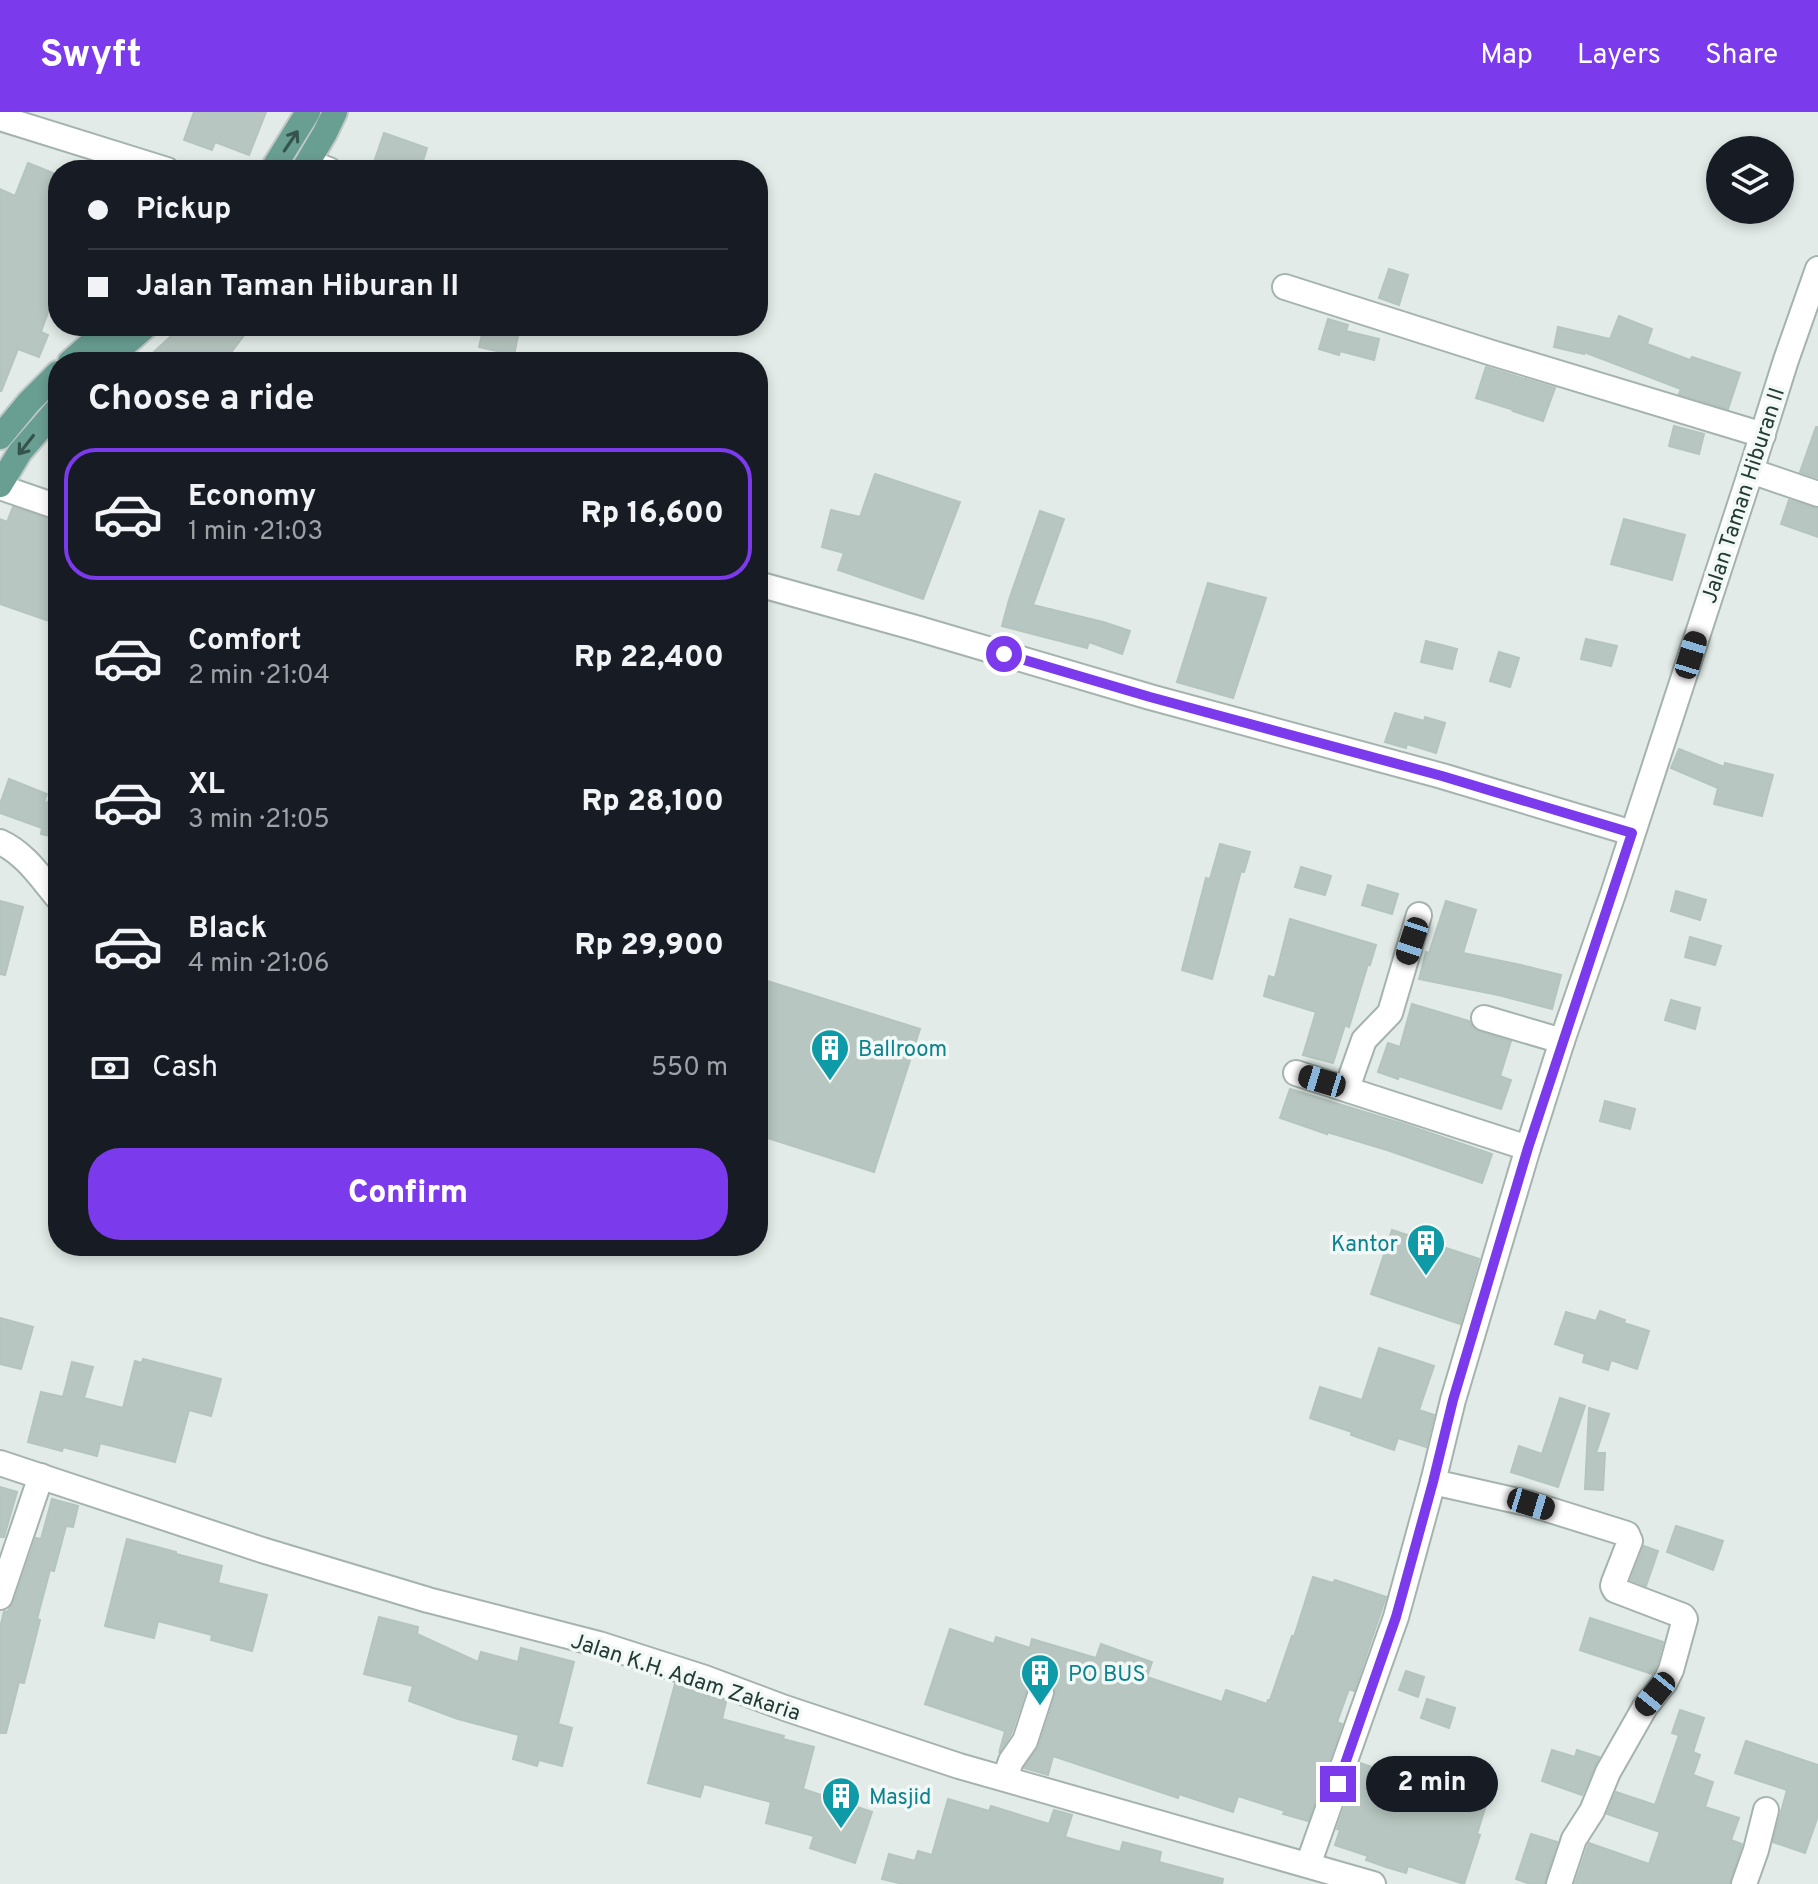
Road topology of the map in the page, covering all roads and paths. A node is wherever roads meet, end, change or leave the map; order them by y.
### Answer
1 (308, 112) edge
2 (335, 112) edge
3 (0, 118) edge
4 (135, 160) edge
5 (279, 160) edge
6 (316, 160) edge
7 (1818, 269) edge
8 (1285, 287) dead end
9 (100, 336) edge
10 (137, 336) edge
11 (1807, 337) edge
12 (81, 352) edge
13 (122, 352) edge
14 (48, 383) edge
15 (48, 420) edge
16 (1763, 435) junction
17 (0, 437) edge
18 (1751, 471) junction
19 (0, 486) edge
20 (1818, 494) edge
21 (48, 503) edge
22 (768, 587) edge
23 (1632, 833) junction
24 (0, 842) edge
25 (48, 885) edge
26 (1419, 915) dead end
27 (1484, 1018) dead end
28 (1562, 1041) junction
29 (1296, 1073) dead end
30 (1347, 1088) junction
31 (1528, 1148) junction
32 (0, 1463) edge
33 (41, 1476) junction
34 (1433, 1482) junction
35 (0, 1597) edge
36 (1041, 1692) dead end
37 (1005, 1778) junction
38 (1766, 1810) dead end
39 (1308, 1865) junction
40 (1373, 1884) edge
41 (1559, 1884) edge
42 (1744, 1884) edge

5 -> 1 main road
2 - 6 main road
3 - 4 street
7 - 11 street, Jalan Taman Hiburan II
8 - 16 street
9 - 12 main road
10 - 13 main road
11 - 16 street, Jalan Taman Hiburan II
14 - 17 main road
15 -> 19 main road
16 - 18 street, Jalan Taman Hiburan II
18 - 20 street
18 - 23 street, Jalan Taman Hiburan II
19 - 21 street
22 - 23 street
23 - 28 street, Jalan Taman Hiburan II
24 - 25 street
26 - 30 street
27 - 28 street
28 - 31 street, Jalan Taman Hiburan II
29 - 30 street
30 - 31 street
31 - 34 street, Jalan Taman Hiburan II
32 - 33 street, Jalan K.H. Adam Zakaria
33 - 35 street
33 - 37 street, Jalan K.H. Adam Zakaria
34 - 39 street, Jalan Taman Hiburan II
34 - 41 street
36 - 37 street
37 - 39 street, Jalan K.H. Adam Zakaria
38 - 42 street
39 - 40 street, Jalan K.H. Adam Zakaria

